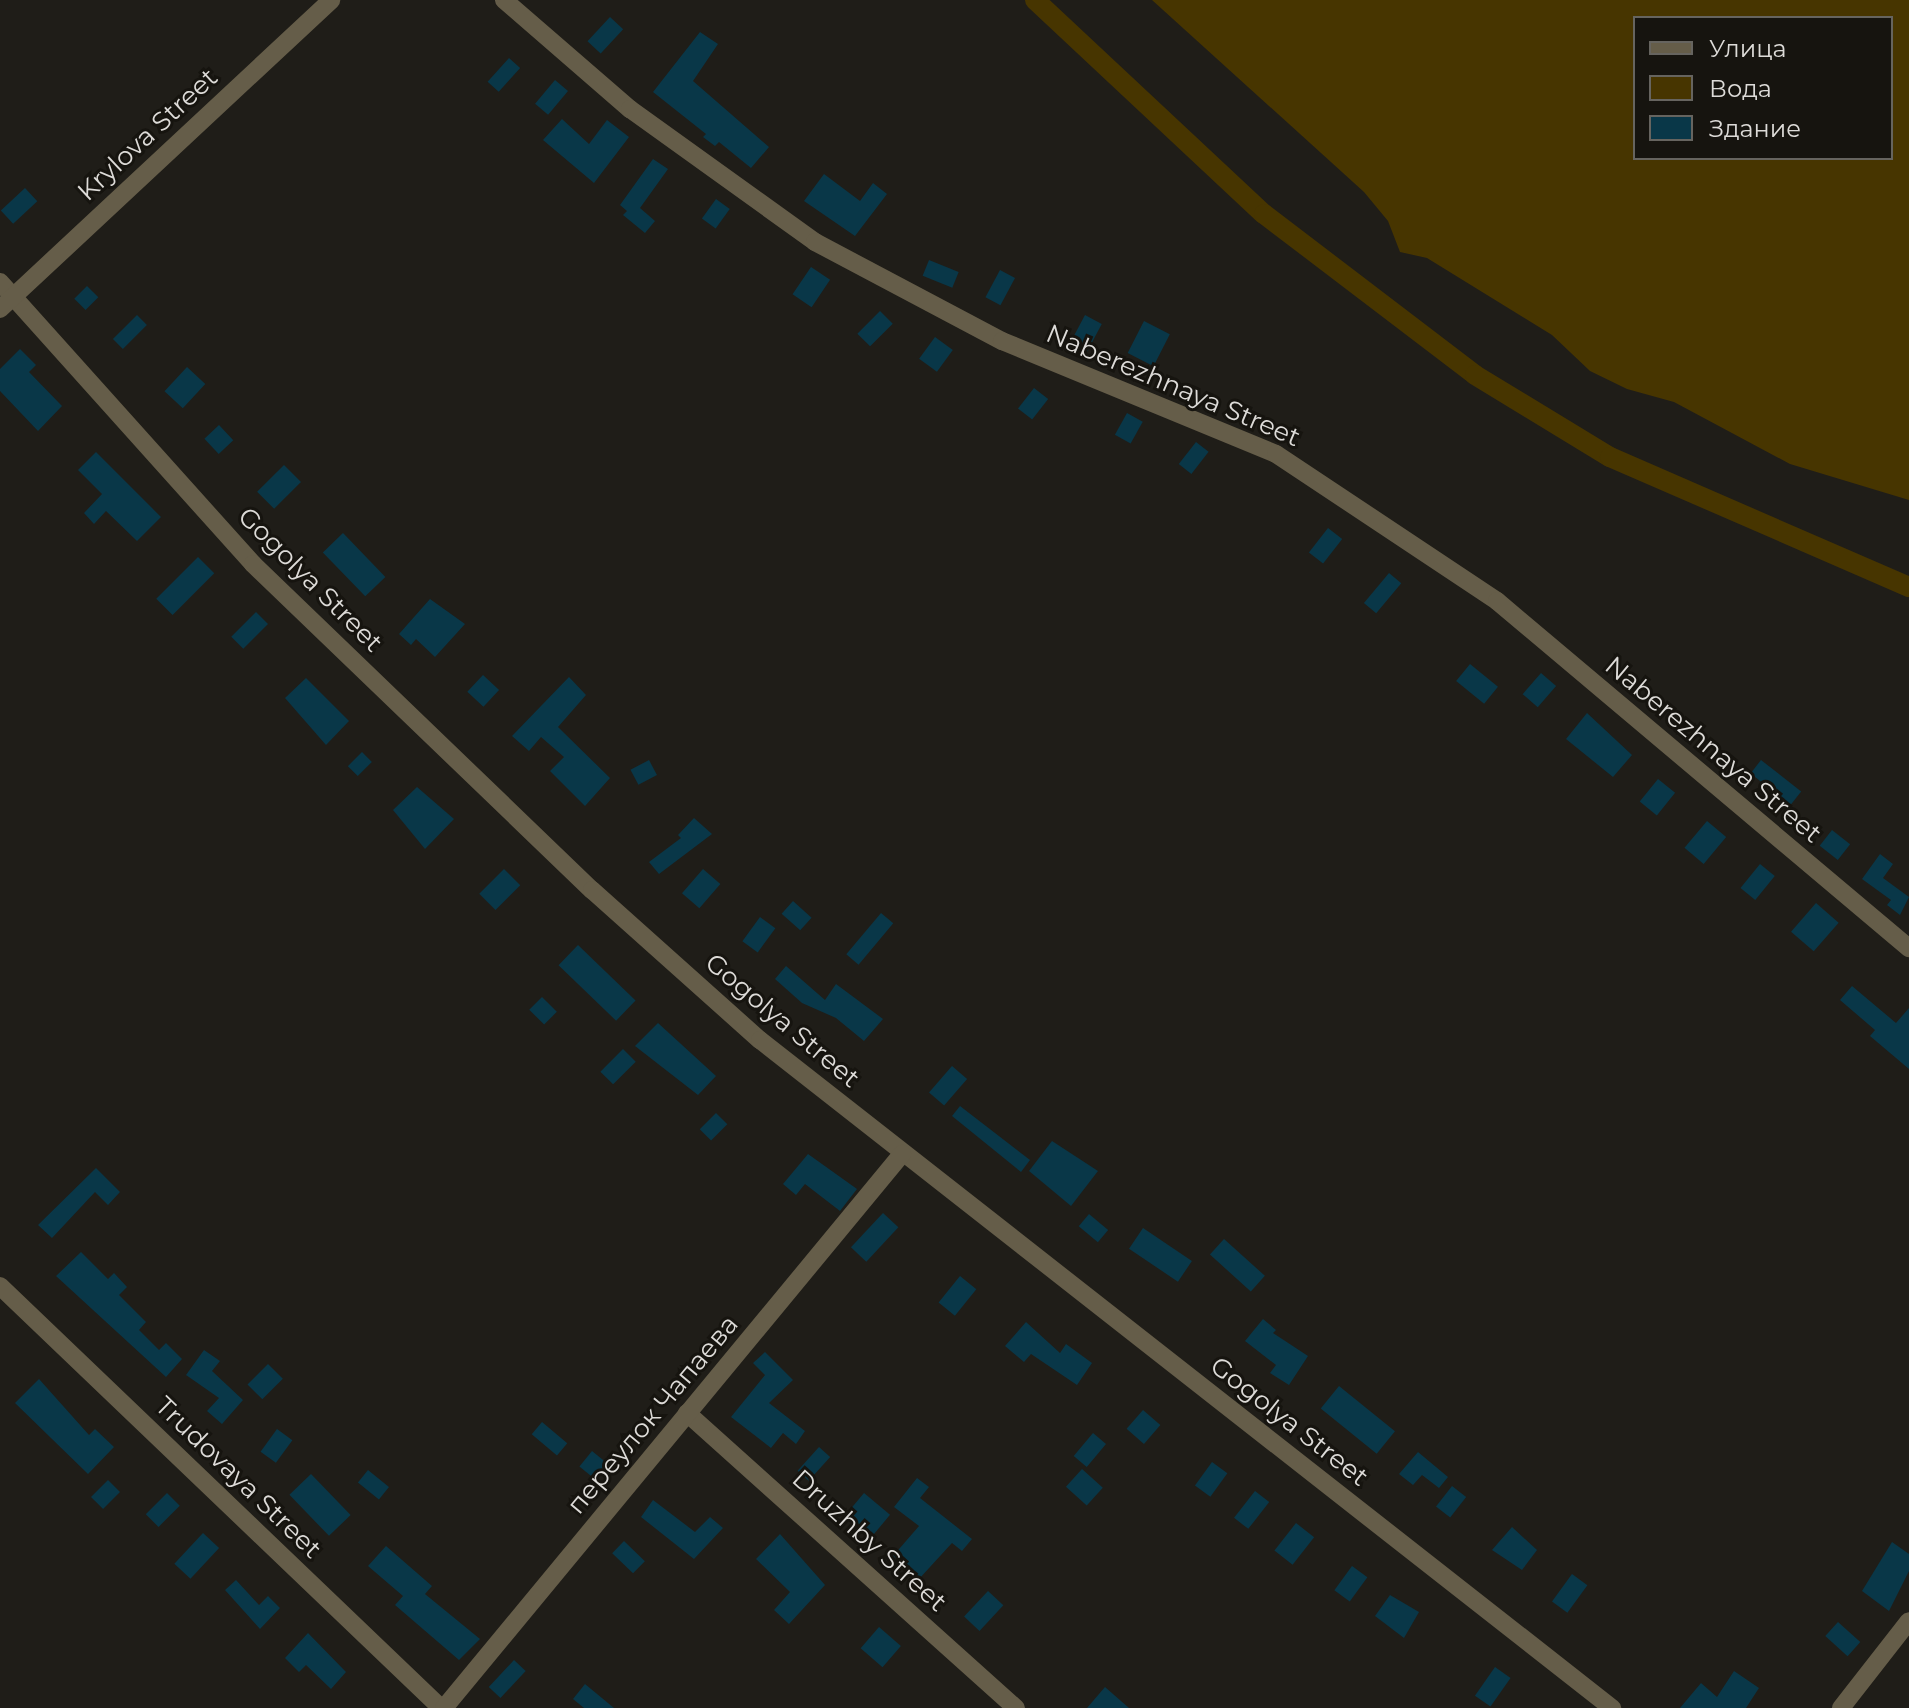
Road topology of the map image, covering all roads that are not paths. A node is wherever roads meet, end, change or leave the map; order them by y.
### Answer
1 (331, 0) edge
2 (504, 0) edge
3 (0, 282) edge
4 (6, 303) edge
5 (1909, 948) edge
6 (902, 1154) junction
7 (0, 1286) edge
8 (687, 1413) junction
9 (1909, 1621) edge
10 (442, 1708) edge
11 (1016, 1708) edge
12 (1612, 1708) edge
13 (1841, 1708) edge

1 - 4 street, Krylova Street
2 - 5 street, Naberezhnaya Street
3 - 4 street, Gogolya Street
4 - 6 street, Gogolya Street
6 - 8 street, переулок Чапаева
6 - 12 street, Gogolya Street
7 - 10 street, Trudovaya Street
8 - 10 street, переулок Чапаева
8 - 11 street, Druzhby Street
9 - 13 street

